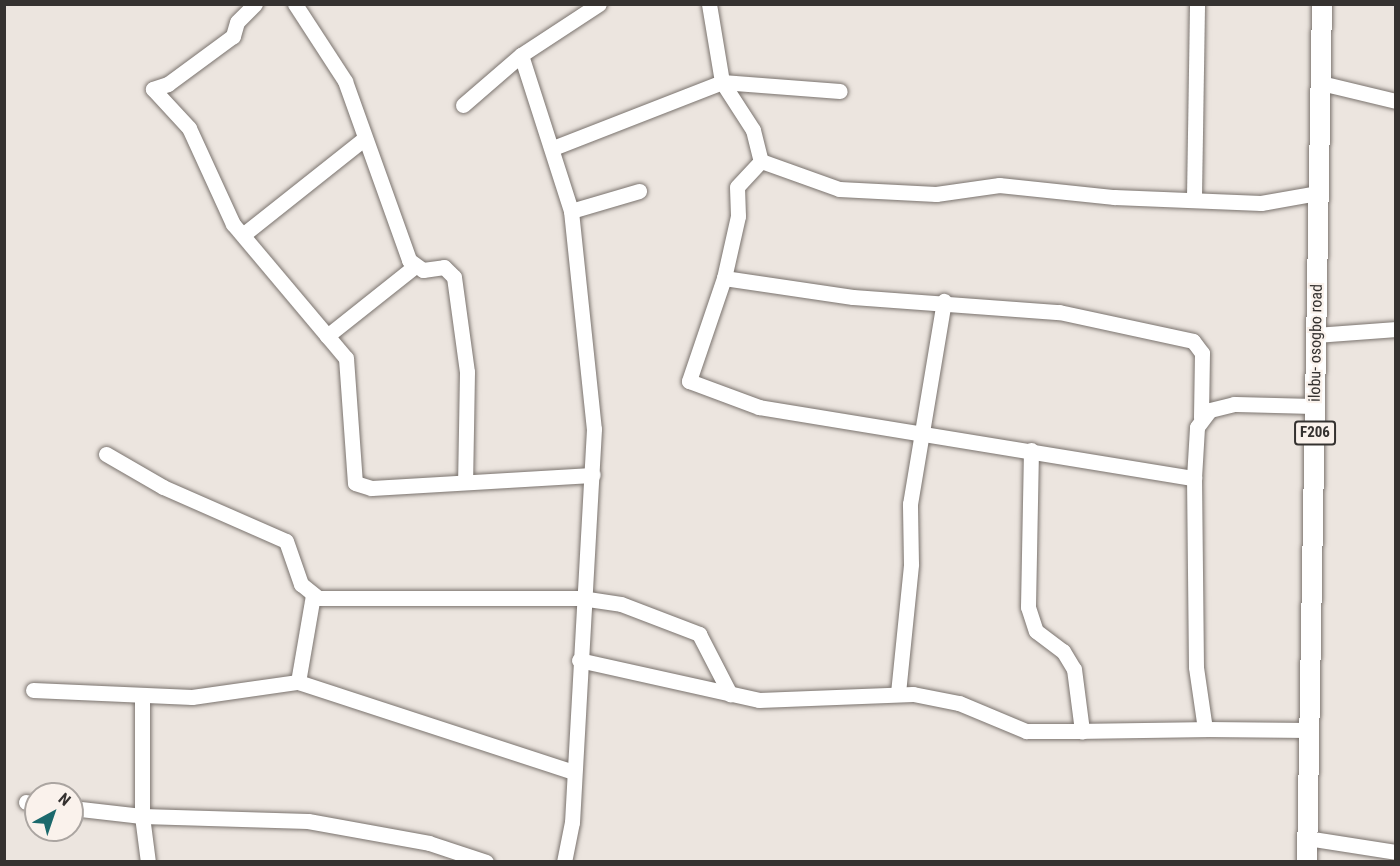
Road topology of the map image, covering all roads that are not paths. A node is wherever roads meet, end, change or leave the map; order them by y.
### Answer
1 (255, 4) edge
2 (295, 4) edge
3 (599, 4) edge
4 (709, 4) edge
5 (1197, 4) edge
6 (1322, 4) edge
7 (520, 55) junction
8 (722, 82) junction
9 (1321, 83) junction
10 (840, 91) dead end
11 (1395, 101) edge
12 (463, 105) dead end
13 (364, 139) junction
14 (552, 148) junction
15 (761, 161) junction
16 (639, 191) dead end
17 (1318, 193) junction
18 (1194, 197) junction
19 (570, 211) junction
20 (244, 234) junction
21 (415, 266) junction
22 (724, 278) junction
23 (944, 301) junction
24 (1395, 329) edge
25 (1316, 335) junction
26 (327, 336) junction
27 (1315, 406) junction
28 (1201, 418) junction
29 (922, 434) junction
30 (1031, 450) junction
31 (106, 454) dead end
32 (593, 475) junction
33 (1194, 478) junction
34 (465, 482) junction
35 (314, 595) junction
36 (581, 598) junction
37 (579, 660) junction
38 (298, 682) junction
39 (33, 690) dead end
40 (898, 693) junction
41 (730, 694) junction
42 (142, 695) junction
43 (1205, 729) junction
44 (1310, 730) junction
45 (1082, 731) junction
46 (574, 772) junction
47 (84, 809) edge
48 (142, 816) junction
49 (1307, 838) junction
50 (1395, 852) edge
51 (148, 861) edge
52 (486, 861) edge
53 (564, 861) edge
54 (1307, 861) edge

1 - 20 street
2 - 13 street
3 - 7 street
4 - 8 street
5 - 18 street
6 - 9 main road, ilobu- osogbo road / F206
7 - 12 street
7 - 14 street
8 - 10 street
8 - 14 street
8 - 15 street
9 - 11 street
9 - 17 main road, ilobu- osogbo road / F206
13 - 20 street
13 - 21 street
14 - 19 street
15 - 18 street
15 - 22 street
16 - 19 street
17 - 18 street
17 - 25 main road, ilobu- osogbo road / F206
19 - 32 street
20 - 26 street
21 - 26 street
21 - 34 street
22 - 23 street
22 - 29 street
23 - 28 street
23 - 29 street
24 - 25 street
25 - 27 main road, ilobu- osogbo road / F206
26 - 34 street
27 - 28 street
27 - 44 main road, ilobu- osogbo road / F206
28 - 33 street
29 - 30 street
29 - 40 street
30 - 33 street
30 - 45 street
31 - 35 street
32 - 34 street
32 - 36 street
33 - 43 street
35 - 36 street
35 - 38 street
36 - 37 street
36 - 41 street
37 - 41 street
37 - 46 street
38 - 42 street
38 - 46 street
39 - 42 street
40 - 41 street
40 - 45 street
42 - 48 street
43 - 44 street
43 - 45 street
44 - 49 main road, ilobu- osogbo road / F206
46 - 53 street
47 - 48 street
48 - 51 street
48 - 52 street
49 - 50 street
49 - 54 main road, ilobu- osogbo road / F206

